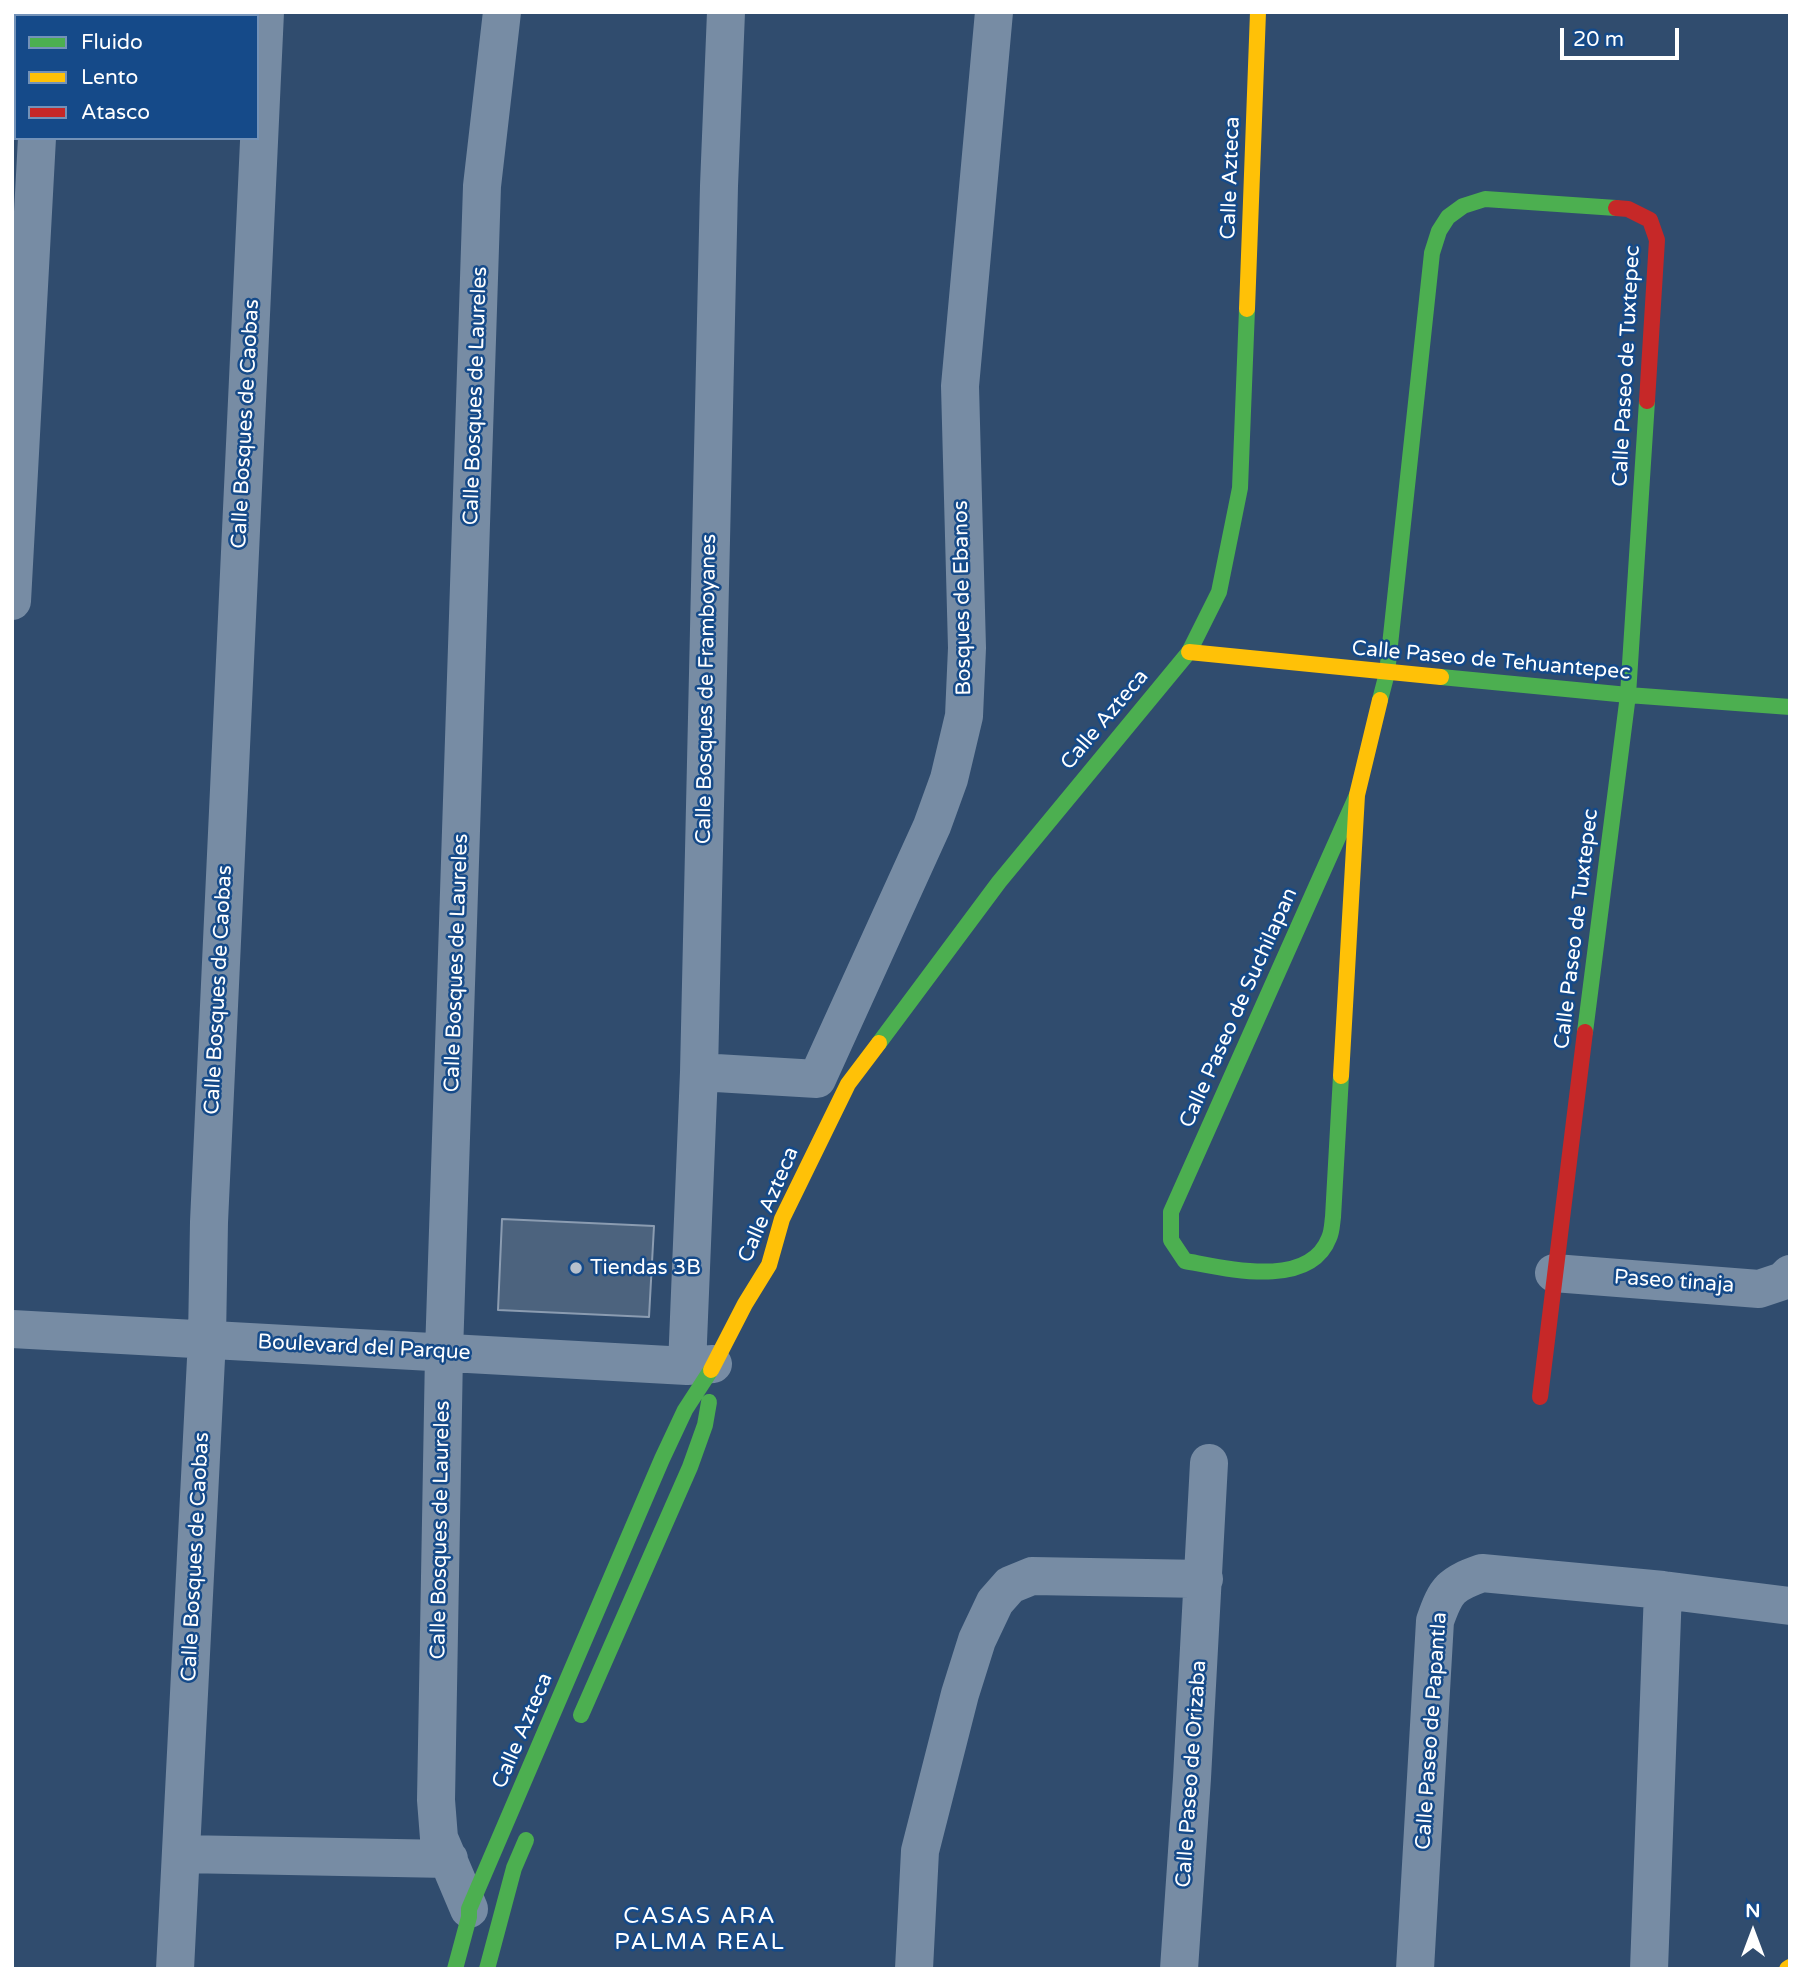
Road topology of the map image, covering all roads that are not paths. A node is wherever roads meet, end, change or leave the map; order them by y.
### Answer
1 (265, 12) edge
2 (502, 12) edge
3 (726, 12) edge
4 (994, 12) edge
5 (1258, 12) edge
6 (37, 140) edge
7 (12, 601) edge
8 (1189, 652) junction
9 (1387, 673) junction
10 (1629, 695) junction
11 (1790, 707) edge
12 (1357, 795) junction
13 (699, 1072) junction
14 (833, 1082) junction
15 (1316, 1257) joint
16 (1554, 1273) junction
17 (1790, 1274) edge
18 (12, 1329) edge
19 (207, 1339) junction
20 (444, 1353) junction
21 (701, 1365) junction
22 (1540, 1397) dead end
23 (1209, 1464) dead end
24 (1203, 1578) junction
25 (1663, 1590) junction
26 (1790, 1606) edge
27 (575, 1730) dead end
28 (530, 1830) dead end
29 (181, 1854) junction
30 (449, 1859) junction
31 (469, 1909) junction
32 (176, 1969) edge
33 (455, 1969) edge
34 (487, 1969) edge
35 (914, 1969) edge
36 (1179, 1969) edge
37 (1415, 1969) edge
38 (1648, 1969) edge

1 - 19 street, Calle Bosques de Caobas
2 - 20 street, Calle Bosques de Laureles
3 - 13 street, Calle Bosques de Framboyanes
4 - 14 street, Bosques de Ebanos
5 - 8 street, Calle Azteca
6 - 7 street
8 - 9 street, Calle Paseo de Tehuantepec
8 - 14 street, Calle Azteca
9 - 10 street, Calle Paseo de Tehuantepec
9 - 10 street, Calle Paseo de Tuxtepec
9 - 12 street, Calle Paseo de Tuxtepec
10 - 11 street, Calle Paseo de Tehuantepec
10 - 16 street, Calle Paseo de Tuxtepec
12 - 15 street, Calle Paseo de Tuxtepec
12 - 15 street, Calle Paseo de Suchilapan
13 - 14 street
13 - 21 street, Calle Bosques de Framboyanes
14 - 21 street, Calle Azteca
16 - 17 street, Paseo tinaja
16 - 22 street, Calle Paseo de Tuxtepec
18 - 19 street, Boulevard del Parque
19 - 20 street, Boulevard del Parque
19 - 29 street, Calle Bosques de Caobas
20 - 21 street, Boulevard del Parque
20 - 30 street, Calle Bosques de Laureles
21 - 27 street, Calle Azteca
21 - 31 street, Calle Azteca
23 - 24 street, Calle Paseo de Orizaba
24 - 35 street
24 - 36 street, Calle Paseo de Orizaba
25 - 26 street, Calle Paseo de Papantla
25 - 37 street, Calle Paseo de Papantla
25 - 38 street
28 - 34 street
29 - 30 street
29 - 32 street, Calle Bosques de Caobas
30 - 31 street, Calle Bosques de Laureles
31 - 33 street, Calle Azteca

